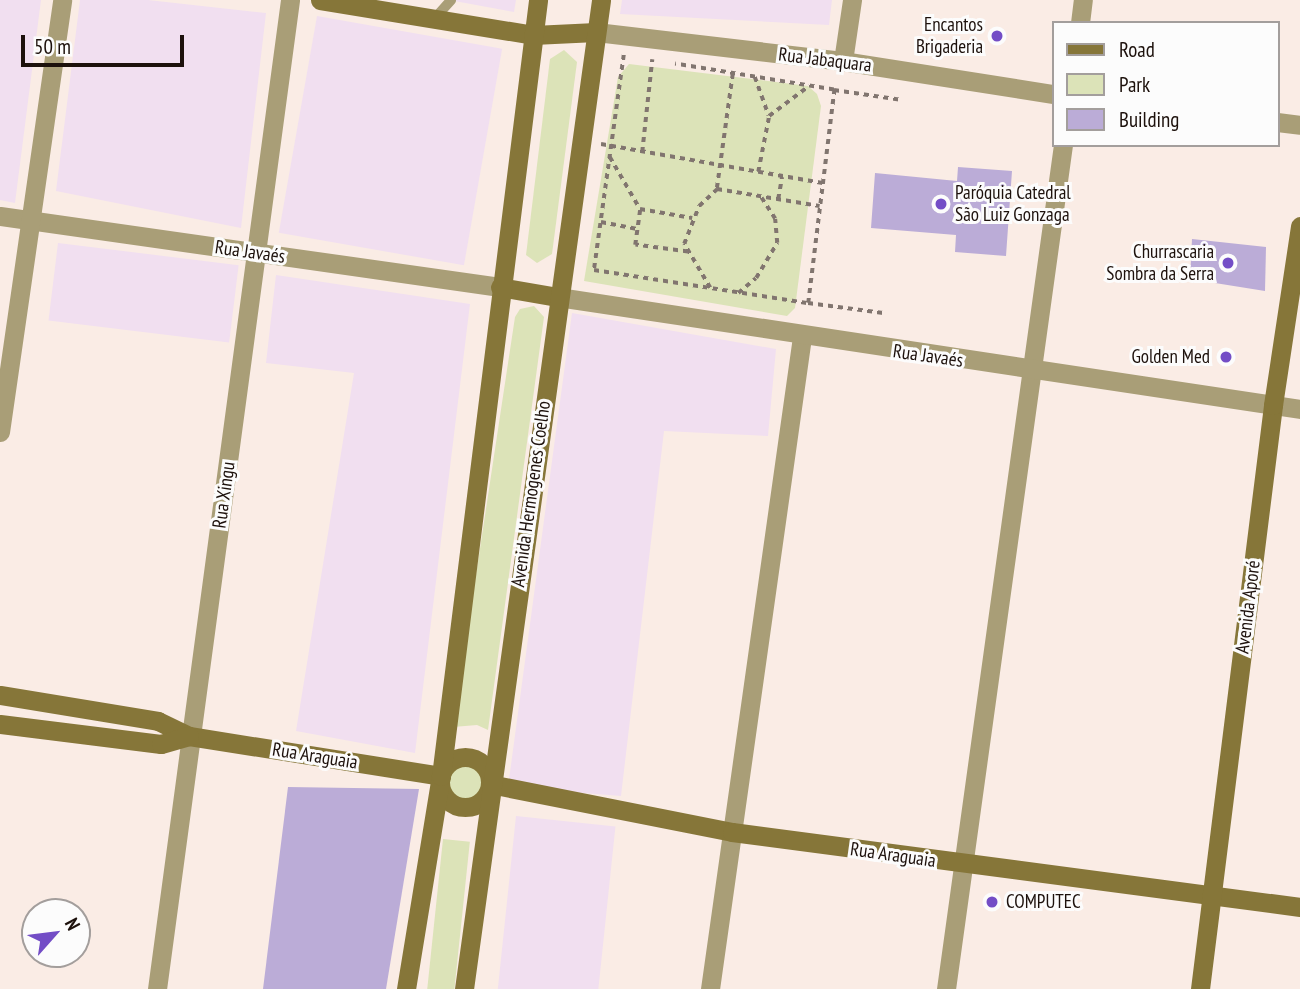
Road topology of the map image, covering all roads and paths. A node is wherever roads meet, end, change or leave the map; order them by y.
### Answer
1 (62, 0) edge
2 (290, 0) edge
3 (320, 0) edge
4 (451, 0) edge
5 (538, 0) edge
6 (601, 0) edge
7 (852, 0) edge
8 (1083, 0) edge
9 (434, 19) junction
10 (1080, 21) edge
11 (596, 32) junction
12 (533, 35) junction
13 (652, 60) junction
14 (843, 61) junction
15 (733, 74) junction
16 (755, 77) junction
17 (810, 86) junction
18 (834, 90) junction
19 (1052, 94) edge
20 (902, 100) dead end
21 (769, 116) junction
22 (1279, 122) edge
23 (1300, 125) edge
24 (611, 146) junction
25 (1063, 147) edge
26 (642, 152) junction
27 (610, 157) junction
28 (721, 166) junction
29 (758, 172) junction
30 (782, 176) junction
31 (822, 183) junction
32 (718, 189) junction
33 (760, 196) junction
34 (778, 199) junction
35 (820, 206) junction
36 (640, 209) junction
37 (0, 216) edge
38 (692, 218) junction
39 (31, 221) junction
40 (601, 221) junction
41 (1300, 226) edge
42 (637, 229) junction
43 (688, 252) junction
44 (259, 253) junction
45 (500, 287) junction
46 (711, 289) junction
47 (738, 293) junction
48 (558, 297) junction
49 (808, 303) junction
50 (883, 313) dead end
51 (802, 337) junction
52 (1032, 372) junction
53 (1273, 405) junction
54 (1300, 409) edge
55 (1, 421) edge
56 (0, 695) edge
57 (0, 724) edge
58 (189, 736) junction
59 (441, 776) junction
60 (490, 784) junction
61 (732, 832) junction
62 (963, 865) junction
63 (1212, 895) junction
64 (1300, 907) edge
65 (158, 989) edge
66 (406, 989) edge
67 (464, 989) edge
68 (710, 989) edge
69 (946, 989) edge
70 (1200, 989) edge

1 - 39 street
2 - 44 street, Rua Xingu
3 - 9 main road
4 - 9 lane
5 - 12 main road
6 - 11 main road, Avenida Hermogenes Coelho
7 - 14 street
8 - 10 street
9 - 12 main road
11 - 12 main road
11 - 14 street, Rua Jabaquara
11 - 48 main road, Avenida Hermogenes Coelho
12 - 45 main road
13 - 15 path
13 - 24 path
13 - 26 path
14 - 19 street, Rua Jabaquara
15 - 16 path
15 - 28 path
16 - 17 path
16 - 21 path
17 - 18 path
17 - 21 path
18 - 20 path
18 - 31 path
21 - 29 path
22 - 23 street
24 - 26 path
24 - 27 path
25 - 52 street
26 - 28 path
27 - 36 path
27 - 40 path
28 - 29 path
28 - 32 path
29 - 30 path
30 - 31 path
30 - 34 path
31 - 35 path
32 - 33 path
32 - 38 path
33 - 34 path
33 - 47 path
34 - 35 path
35 - 49 path
36 - 38 path
36 - 42 path
37 - 39 street, Rua Javaés
38 - 43 path
39 - 44 street, Rua Javaés
39 - 55 street
40 - 42 path
40 - 46 path
41 - 53 main road, Avenida Aporé
42 - 43 path
43 - 46 path
44 - 45 street, Rua Javaés
44 - 58 street, Rua Xingu
45 - 48 main road
45 - 59 main road
46 - 47 path
47 - 49 path
48 - 51 street, Rua Javaés
48 - 60 main road, Avenida Hermogenes Coelho
49 - 50 path
51 - 52 street, Rua Javaés
51 - 61 street
52 - 53 street, Rua Javaés
52 - 62 street
53 - 54 street, Rua Javaés
53 - 63 main road, Avenida Aporé
56 - 58 main road, Rua Araguaia
57 - 58 main road, Rua Araguaia
58 - 59 main road, Rua Araguaia
58 - 65 street, Rua Xingu
59 - 60 main road
59 - 60 main road
59 - 66 main road
60 - 61 main road, Rua Araguaia
60 - 67 main road, Avenida Hermogenes Coelho
61 - 62 main road, Rua Araguaia
61 - 68 street
62 - 63 main road, Rua Araguaia
62 - 69 street
63 - 64 main road, Rua Araguaia
63 - 70 main road, Avenida Aporé

